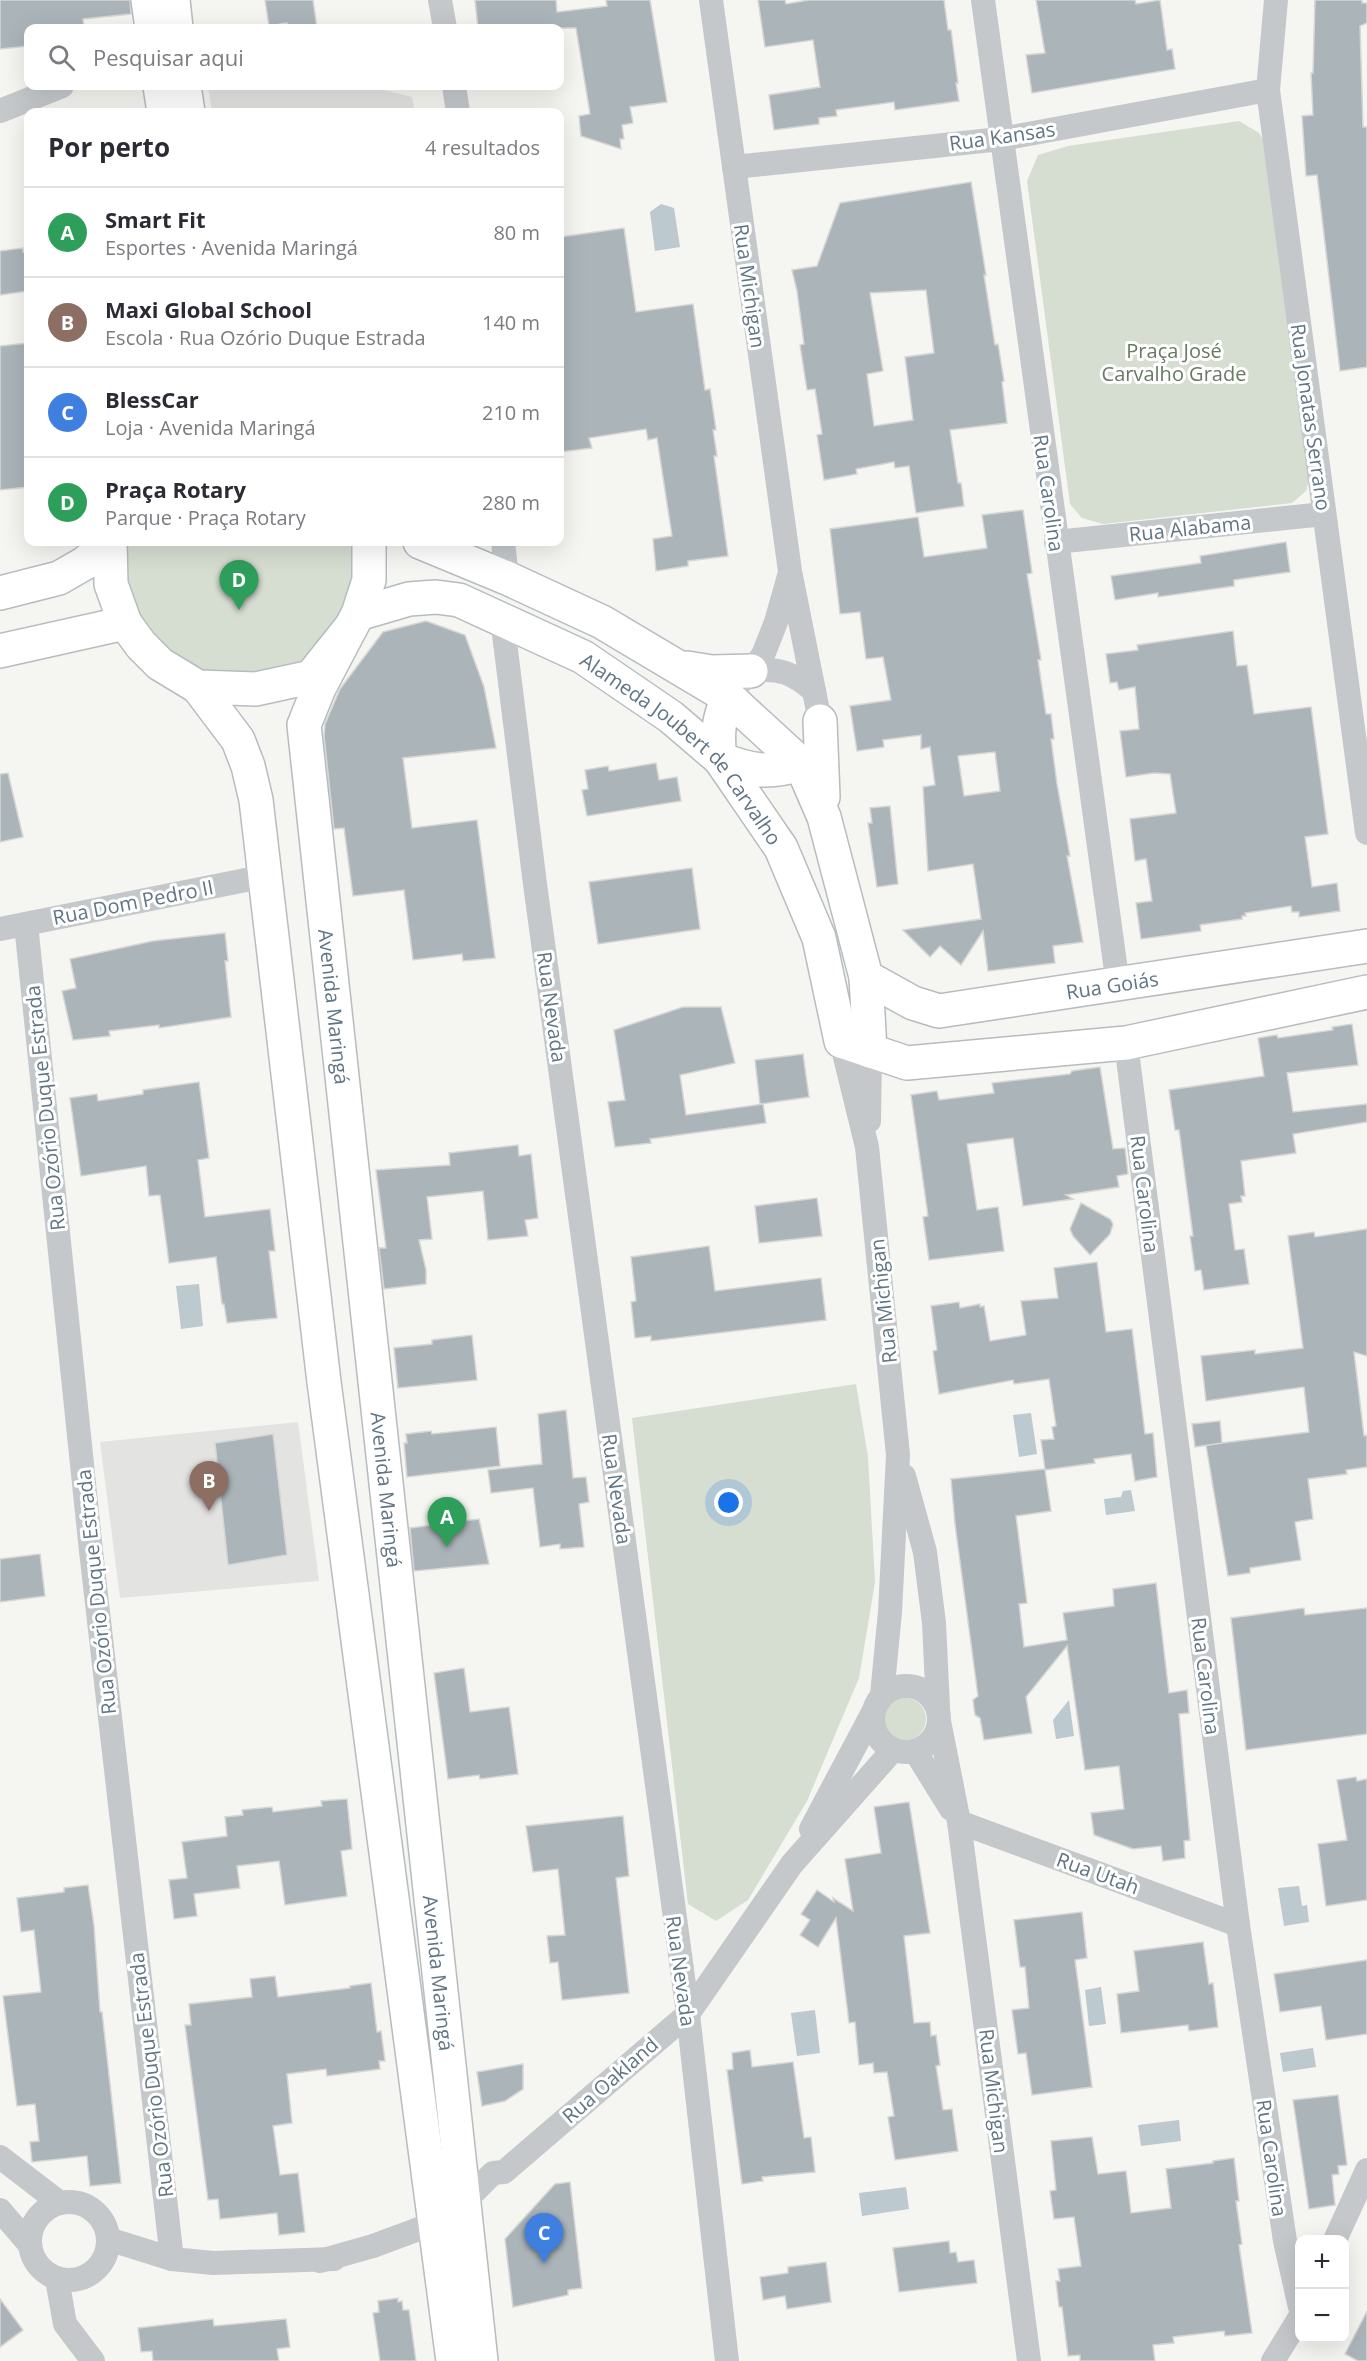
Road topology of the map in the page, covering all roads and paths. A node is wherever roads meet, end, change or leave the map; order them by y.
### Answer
1 (148, 0) edge
2 (173, 0) edge
3 (440, 0) edge
4 (711, 0) edge
5 (983, 0) edge
6 (1276, 0) edge
7 (151, 24) edge
8 (176, 24) edge
9 (444, 24) edge
10 (52, 90) edge
11 (161, 90) edge
12 (185, 90) edge
13 (455, 90) edge
14 (1268, 90) junction
15 (163, 108) edge
16 (187, 108) edge
17 (457, 108) edge
18 (0, 111) edge
19 (1001, 139) junction
20 (734, 167) junction
21 (1324, 514) junction
22 (1056, 542) junction
23 (105, 546) edge
24 (110, 546) edge
25 (369, 546) edge
26 (430, 546) edge
27 (503, 546) edge
28 (790, 571) junction
29 (507, 578) junction
30 (0, 593) edge
31 (501, 618) junction
32 (355, 621) junction
33 (125, 623) junction
34 (0, 651) edge
35 (673, 665) junction
36 (751, 671) junction
37 (198, 687) junction
38 (728, 697) junction
39 (817, 706) junction
40 (720, 759) junction
41 (801, 764) junction
42 (824, 817) junction
43 (1367, 833) edge
44 (266, 876) junction
45 (26, 924) junction
46 (0, 929) edge
47 (1367, 946) edge
48 (866, 977) junction
49 (1118, 985) junction
50 (1367, 992) edge
51 (1126, 1043) junction
52 (855, 1046) junction
53 (898, 1455) junction
54 (877, 1705) junction
55 (939, 1714) junction
56 (904, 1750) junction
57 (959, 1822) junction
58 (792, 1864) junction
59 (1238, 1925) junction
60 (688, 2014) junction
61 (0, 2157) edge
62 (1367, 2170) edge
63 (60, 2203) junction
64 (0, 2210) edge
65 (451, 2221) junction
66 (1337, 2235) edge
67 (108, 2239) junction
68 (30, 2245) junction
69 (172, 2259) junction
70 (57, 2279) junction
71 (1295, 2289) edge
72 (1295, 2325) edge
73 (93, 2361) edge
74 (453, 2361) edge
75 (481, 2361) edge
76 (728, 2361) edge
77 (1029, 2361) edge
78 (1273, 2361) edge

1 - 7 main road
2 - 8 main road
3 - 9 street
4 - 20 street, Rua Michigan
5 - 19 street, Rua Carolina
6 - 14 street, Rua Jonatas Serrano
10 - 18 street
11 - 15 main road
12 - 16 main road
13 - 17 street
14 - 19 street, Rua Kansas
14 - 21 street, Rua Jonatas Serrano
19 - 20 street, Rua Kansas
19 - 22 street, Rua Carolina
20 - 28 street, Rua Michigan
21 - 22 street, Rua Alabama
21 - 43 street, Rua Jonatas Serrano
22 - 49 street, Rua Carolina
23 - 30 main road
24 - 33 main road
25 - 32 main road
26 - 29 main road
27 - 29 street
28 - 36 street, Rua Michigan
28 - 39 street, Rua Michigan
29 - 35 main road
31 - 32 main road, Alameda Joubert de Carvalho
31 - 40 main road, Alameda Joubert de Carvalho
31 - 60 street, Rua Nevada
32 - 37 main road
32 - 65 main road, Avenida Maringá
33 - 34 main road
33 - 37 main road
35 - 36 main road
35 - 38 main road
36 - 38 street, Rua Michigan
36 - 39 street
37 - 44 main road, Avenida Maringá
38 - 40 main road
38 - 41 main road
39 - 41 street
39 - 42 main road
40 - 41 main road
40 - 52 main road, Alameda Joubert de Carvalho
41 - 42 main road
42 - 48 main road
44 - 45 street, Rua Dom Pedro II
44 - 65 main road, Avenida Maringá
45 - 46 street, Rua Dom Pedro II
45 - 69 street, Rua Ozório Duque Estrada
47 - 49 main road, Rua Goiás
48 - 49 main road, Rua Goiás
48 - 52 main road
50 - 51 main road
51 - 52 main road
51 - 59 street, Rua Carolina
52 - 53 street, Rua Michigan
53 - 54 street, Rua Michigan
53 - 55 street, Rua Michigan
54 - 55 street
54 - 56 street
54 - 58 street, Rua Oakland
55 - 56 street
55 - 57 street, Rua Michigan
56 - 57 street, Rua Michigan
56 - 58 street, Rua Oakland
57 - 59 street, Rua Utah
57 - 77 street, Rua Michigan
58 - 60 street, Rua Oakland
59 - 71 street, Rua Carolina
60 - 65 street, Rua Oakland
60 - 76 street, Rua Nevada
61 - 63 street
62 - 66 street
63 - 67 street
63 - 68 street
64 - 68 street
65 - 69 street, Rua Oakland
65 - 74 main road, Avenida Maringá
65 - 75 main road, Avenida Maringá
67 - 69 street, Rua Oakland
67 - 70 street
68 - 70 street
70 - 73 street
72 - 78 street

